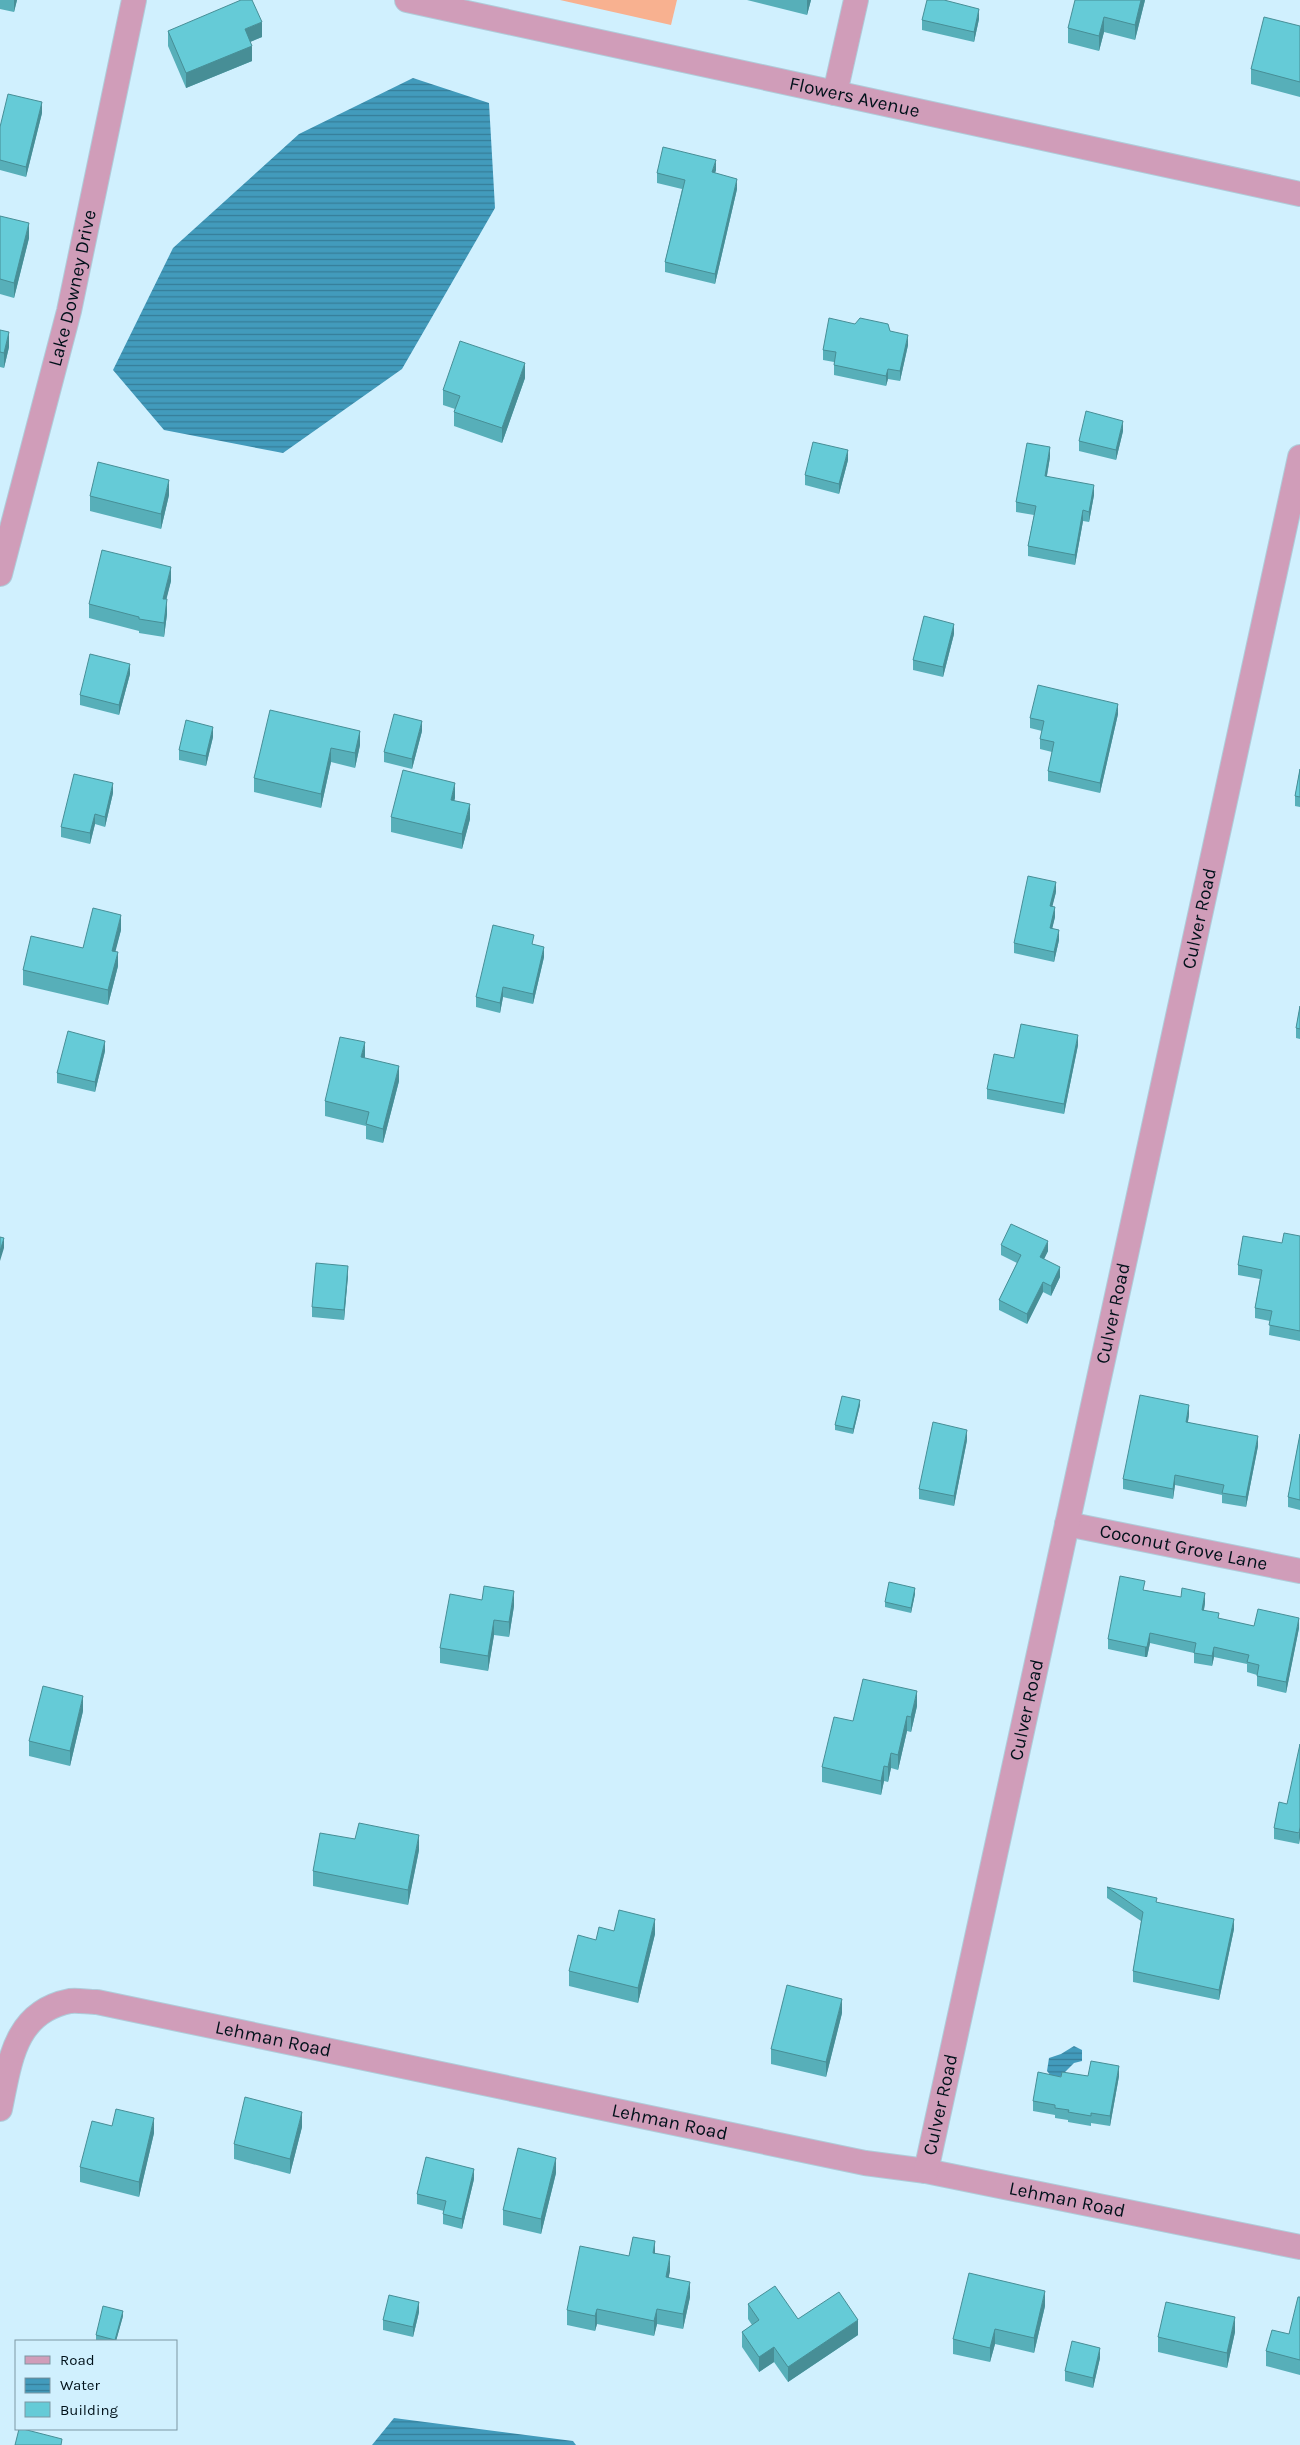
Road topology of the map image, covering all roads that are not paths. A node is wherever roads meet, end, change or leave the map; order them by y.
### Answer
1 (134, 0) edge
2 (408, 0) edge
3 (856, 0) edge
4 (835, 93) junction
5 (1300, 194) edge
6 (1300, 457) edge
7 (0, 574) edge
8 (1067, 1524) junction
9 (1300, 1571) edge
10 (0, 2109) edge
11 (926, 2171) junction
12 (1300, 2247) edge

1 - 7 street, Lake Downey Drive
2 - 4 street, Flowers Avenue
3 - 4 street
4 - 5 street, Flowers Avenue
6 - 8 street, Culver Road
8 - 9 street, Coconut Grove Lane
8 - 11 street, Culver Road
10 - 11 street, Lehman Road
11 - 12 street, Lehman Road

